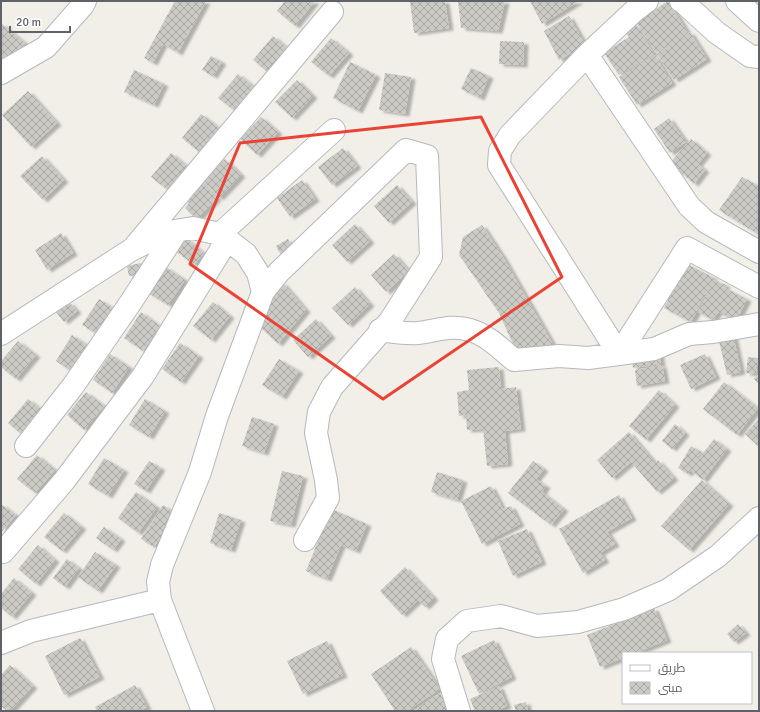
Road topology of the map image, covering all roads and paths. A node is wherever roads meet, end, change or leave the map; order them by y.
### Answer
1 (85, 1) edge
2 (647, 1) edge
3 (681, 1) edge
4 (737, 1) edge
5 (332, 12) dead end
6 (759, 21) edge
7 (587, 55) junction
8 (759, 57) edge
9 (1, 73) edge
10 (334, 130) dead end
11 (177, 231) junction
12 (223, 237) junction
13 (131, 250) junction
14 (759, 252) edge
15 (759, 287) edge
16 (263, 292) junction
17 (759, 324) edge
18 (380, 330) junction
19 (1, 334) edge
20 (619, 354) junction
21 (26, 446) dead end
22 (759, 518) edge
23 (305, 540) dead end
24 (3, 552) dead end
25 (160, 600) junction
26 (1, 643) edge
27 (203, 711) edge
28 (459, 711) edge

1 - 9 street
2 - 7 street
3 - 8 street
4 - 6 street
5 - 13 street
7 - 14 street
7 - 20 street
10 - 12 street
11 - 12 street
11 - 13 street
11 - 21 street
12 - 16 street
12 - 24 street
13 - 19 street
15 - 20 street
16 - 18 street
16 - 25 street
17 - 20 street
18 - 20 street
18 - 23 street
22 - 28 street
25 - 26 street
25 - 27 street

